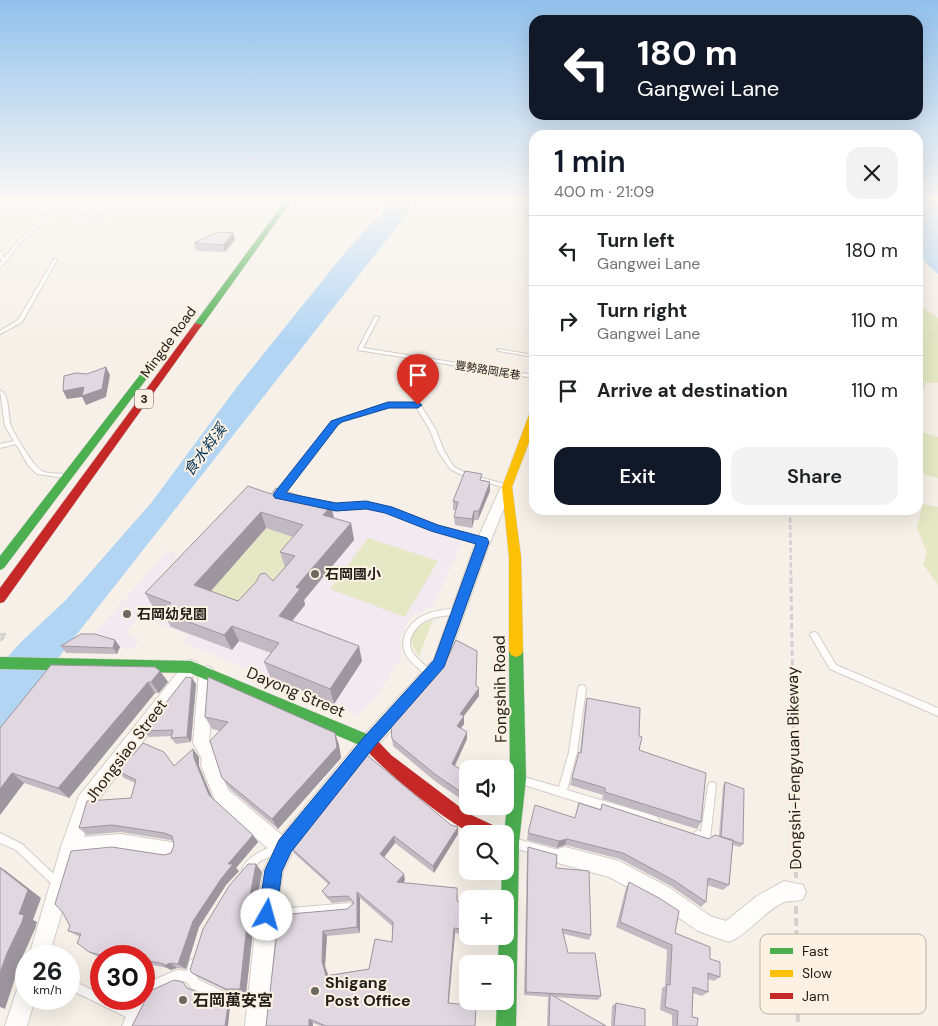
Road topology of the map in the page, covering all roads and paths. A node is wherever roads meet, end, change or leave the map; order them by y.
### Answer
1 (15, 248) edge
2 (241, 248) edge
3 (254, 248) edge
4 (0, 252) edge
5 (55, 260) dead end
6 (4, 262) junction
7 (0, 266) edge
8 (205, 295) dead end
9 (377, 317) dead end
10 (0, 333) edge
11 (170, 342) dead end
12 (499, 350) dead end
13 (529, 355) edge
14 (158, 358) junction
15 (174, 358) junction
16 (529, 376) edge
17 (0, 392) edge
18 (529, 428) edge
19 (16, 442) junction
20 (0, 446) edge
21 (66, 476) junction
22 (507, 487) junction
23 (288, 497) edge
24 (317, 503) edge
25 (790, 515) edge
26 (483, 542) junction
27 (0, 565) edge
28 (0, 598) edge
29 (458, 611) junction
30 (814, 635) dead end
31 (0, 663) edge
32 (199, 670) junction
33 (430, 674) junction
34 (582, 689) dead end
35 (938, 712) edge
36 (369, 742) junction
37 (518, 779) junction
38 (712, 786) dead end
39 (562, 791) junction
40 (660, 823) edge
41 (474, 825) edge
42 (511, 825) edge
43 (687, 832) edge
44 (0, 838) edge
45 (514, 843) edge
46 (285, 846) junction
47 (70, 847) junction
48 (170, 851) edge
49 (564, 856) joint
50 (242, 876) edge
51 (508, 880) edge
52 (59, 886) junction
53 (796, 892) junction
54 (350, 908) edge
55 (267, 915) junction
56 (797, 934) edge
57 (42, 945) edge
58 (199, 950) edge
59 (190, 977) junction
60 (155, 984) edge
61 (80, 989) edge
62 (258, 1000) junction
63 (21, 1010) edge
64 (134, 1010) edge
65 (132, 1014) junction
66 (16, 1026) edge
67 (127, 1026) edge
68 (256, 1026) edge
69 (506, 1026) edge

1 - 6 lane
2 - 8 main road, Mingde Road
3 - 15 main road, Mingde Road / 3
4 - 6 lane
5 - 10 lane
6 - 7 lane
9 - 16 lane, 豐勢路岡尾巷
11 - 14 main road, Mingde Road / 3
12 - 13 lane
14 - 15 main road
14 - 21 main road, Mingde Road / 3
15 - 28 main road, Mingde Road / 3
17 - 19 lane
18 - 22 main road, Fongshih Road
19 - 20 lane
19 - 21 lane
21 - 27 main road, Mingde Road / 3
22 - 23 lane
22 - 26 street
22 - 37 main road, Fongshih Road
24 - 26 lane
25 - 53 path, Dongshi-Fengyuan Bikeway
26 - 29 street
29 - 33 street
29 - 33 lane
30 - 35 lane
31 - 32 main road, Dayong Street
32 - 36 main road, Dayong Street
32 - 46 street
32 - 47 street, Jhongsiao Street
33 - 36 street
34 - 39 lane
36 - 41 main road, Dayong Street
36 - 46 street
37 - 39 lane
37 - 42 main road, Fongshih Road
38 - 43 lane
39 - 40 lane
44 - 52 lane
45 - 49 lane
46 - 50 lane
46 - 55 street
47 - 48 street
47 - 52 street, Jhongsiao Street
49 - 53 street
51 - 69 main road, Fongshih Road
52 - 57 street, Jhongsiao Street
53 - 56 path, Dongshi-Fengyuan Bikeway
54 - 55 lane
55 - 62 street
58 - 59 lane
59 - 60 lane
59 - 62 lane
61 - 65 lane
62 - 68 street
63 - 66 street
64 - 65 lane
65 - 67 lane

